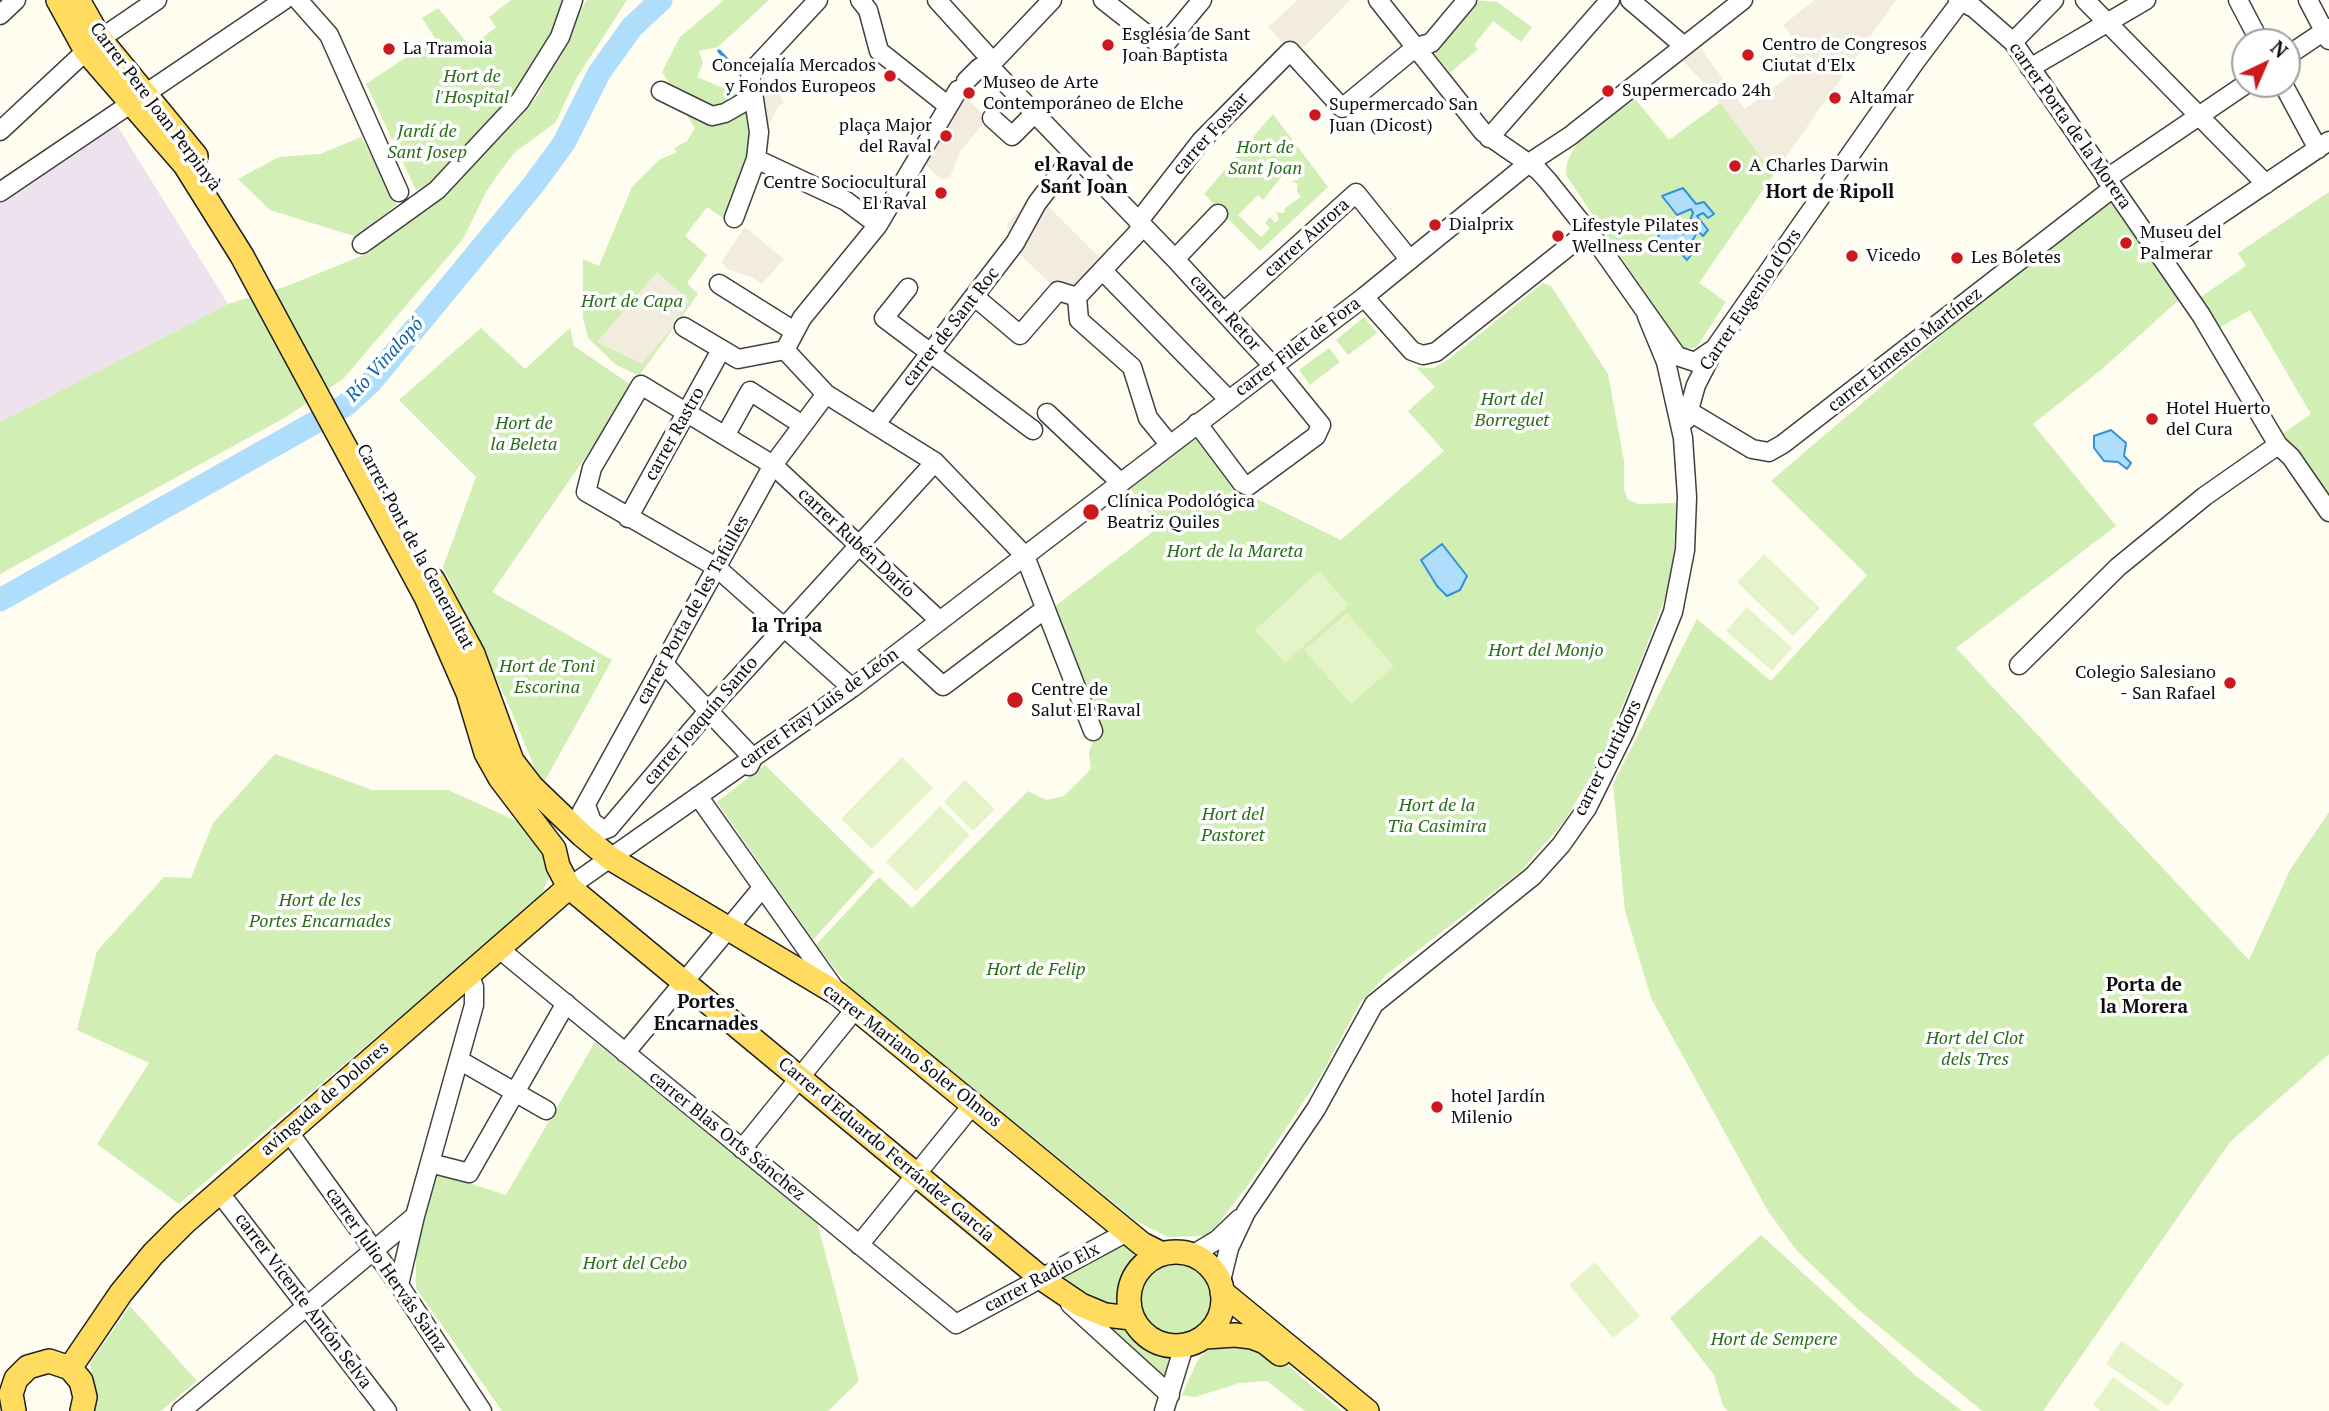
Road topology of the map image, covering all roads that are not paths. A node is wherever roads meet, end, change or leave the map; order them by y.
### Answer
1 (16, 0) edge
2 (58, 0) edge
3 (78, 0) edge
4 (157, 0) edge
5 (284, 0) edge
6 (298, 0) edge
7 (573, 0) edge
8 (818, 0) edge
9 (860, 0) edge
10 (937, 0) edge
11 (1052, 0) edge
12 (1103, 0) edge
13 (1202, 0) edge
14 (1378, 0) edge
15 (1467, 0) edge
16 (1610, 0) edge
17 (1743, 0) edge
18 (2054, 0) edge
19 (2085, 0) edge
20 (2146, 0) edge
21 (2238, 0) edge
22 (2308, 0) edge
23 (1634, 1) edge
24 (1969, 2) edge
25 (1126, 7) edge
26 (0, 15) edge
27 (2107, 23) junction
28 (2253, 28) edge
29 (2327, 33) edge
30 (2013, 42) junction
31 (93, 45) junction
32 (1684, 46) junction
33 (1416, 47) junction
34 (2301, 48) edge
35 (990, 62) junction
36 (2030, 68) junction
37 (661, 90) dead end
38 (2231, 94) edge
39 (753, 97) junction
40 (2292, 98) edge
41 (139, 99) junction
42 (947, 105) junction
43 (1035, 113) junction
44 (2199, 116) junction
45 (992, 118) dead end
46 (0, 131) edge
47 (1570, 136) junction
48 (1489, 138) junction
49 (2323, 145) edge
50 (1074, 155) junction
51 (757, 159) junction
52 (1529, 163) junction
53 (1548, 181) junction
54 (2110, 184) junction
55 (2266, 184) junction
56 (0, 192) edge
57 (399, 192) dead end
58 (1218, 214) dead end
59 (734, 218) dead end
60 (1141, 224) junction
61 (878, 225) junction
62 (1588, 231) junction
63 (362, 244) dead end
64 (249, 252) joint
65 (2160, 255) junction
66 (1175, 259) junction
67 (1410, 260) junction
68 (1103, 271) junction
69 (719, 284) dead end
70 (908, 288) dead end
71 (975, 297) junction
72 (1077, 297) junction
73 (1364, 297) junction
74 (1224, 312) junction
75 (1647, 316) junction
76 (684, 327) dead end
77 (794, 331) junction
78 (1715, 348) junction
79 (722, 350) junction
80 (785, 350) junction
81 (931, 354) junction
82 (1273, 366) junction
83 (826, 394) junction
84 (1229, 400) junction
85 (1687, 411) junction
86 (1047, 413) dead end
87 (687, 414) junction
88 (801, 424) junction
89 (1197, 424) junction
90 (875, 425) junction
91 (1033, 430) dead end
92 (725, 436) junction
93 (1683, 438) junction
94 (1170, 445) junction
95 (2278, 445) junction
96 (935, 462) junction
97 (773, 465) junction
98 (1121, 483) junction
99 (2329, 512) edge
100 (628, 518) junction
101 (859, 546) junction
102 (1025, 556) junction
103 (417, 564) junction
104 (716, 567) junction
105 (1045, 609) junction
106 (940, 621) junction
107 (784, 627) junction
108 (903, 649) junction
109 (663, 663) junction
110 (2019, 665) dead end
111 (852, 688) junction
112 (708, 711) junction
113 (1093, 731) dead end
114 (753, 758) junction
115 (698, 796) junction
116 (586, 805) junction
117 (712, 815) junction
118 (583, 835) junction
119 (554, 849) junction
120 (610, 858) junction
121 (569, 887) junction
122 (762, 888) junction
123 (727, 930) junction
124 (498, 948) junction
125 (468, 974) junction
126 (684, 983) junction
127 (838, 994) junction
128 (566, 1003) junction
129 (856, 1008) junction
130 (625, 1053) junction
131 (459, 1060) junction
132 (800, 1078) junction
133 (515, 1092) junction
134 (974, 1103) junction
135 (546, 1110) dead end
136 (288, 1131) junction
137 (742, 1149) junction
138 (430, 1163) junction
139 (916, 1174) junction
140 (219, 1192) junction
141 (1246, 1212) junction
142 (415, 1216) junction
143 (1127, 1232) junction
144 (859, 1245) junction
145 (374, 1250) junction
146 (1162, 1254) junction
147 (1192, 1255) junction
148 (1041, 1278) junction
149 (399, 1285) junction
150 (1221, 1288) junction
151 (307, 1306) junction
152 (1132, 1318) junction
153 (956, 1324) joint
154 (1194, 1341) junction
155 (69, 1368) junction
156 (1167, 1403) edge
157 (14, 1411) edge
158 (82, 1411) edge
159 (181, 1411) edge
160 (387, 1411) edge
161 (482, 1411) edge
162 (1349, 1411) edge
163 (1367, 1411) edge

1 - 26 street
2 - 31 main road, Carrer Pere Joan Perpinyà
3 - 31 main road, Carrer Pere Joan Perpinyà
4 - 31 street
5 - 41 street
6 - 57 street
7 - 63 street
8 - 39 street
9 - 42 street
10 - 35 street, carrer Retor
11 - 35 street
12 - 25 street
13 - 25 street
14 - 33 street, carrer Curtidors
15 - 33 street
16 - 48 street
17 - 32 street, carrer Filet de Fora
18 - 30 street
19 - 27 street
20 - 27 street
21 - 28 street
22 - 29 street
23 - 32 street
24 - 30 street, carrer Porta de la Morera
24 - 78 street, Carrer Eugenio d'Ors
27 - 36 street
27 - 44 street
29 - 34 street
30 - 36 street, carrer Porta de la Morera
31 - 41 main road, Carrer Pere Joan Perpinyà
31 - 46 street
32 - 47 street, carrer Filet de Fora
33 - 48 street, carrer Curtidors
33 - 60 street, carrer Fossar
35 - 42 street
35 - 43 street, carrer Retor
36 - 54 street, carrer Porta de la Morera
37 - 39 street
38 - 44 street
39 - 51 street
40 - 49 street
41 - 56 street
41 - 64 main road, Carrer Pere Joan Perpinyà
42 - 61 street
43 - 45 street
43 - 50 street, carrer Retor
44 - 54 street
44 - 55 street
47 - 52 street, carrer Filet de Fora
47 - 53 street, carrer Filet de Fora
48 - 52 street, carrer Curtidors
49 - 55 street
50 - 60 street, carrer Retor
50 - 71 street, carrer de Sant Roc
51 - 59 street
51 - 61 street
52 - 53 street, carrer Curtidors
52 - 67 street, carrer Filet de Fora
53 - 62 street, carrer Curtidors
54 - 65 street, carrer Porta de la Morera
54 - 85 street, carrer Ernesto Martínez
55 - 65 street
58 - 66 street, carrer Retor
60 - 66 street, carrer Retor
60 - 68 street, carrer Fossar
61 - 77 street
62 - 73 street
62 - 75 street, carrer Curtidors
64 - 103 main road, Carrer Pont de la Generalitat
65 - 95 street, carrer Porta de la Morera
66 - 74 street, carrer Retor
67 - 73 street, carrer Filet de Fora
67 - 74 street, carrer Aurora
68 - 72 street, carrer Fossar
68 - 84 street
69 - 77 street
70 - 81 street
71 - 72 street
71 - 81 street, carrer de Sant Roc
72 - 94 street
73 - 82 street, carrer Filet de Fora
74 - 82 street, carrer Retor
75 - 78 street, carrer Curtidors
75 - 93 street, carrer Curtidors
76 - 79 street
77 - 80 street
78 - 85 street, Carrer Eugenio d'Ors
79 - 80 street
79 - 87 street, carrer Rastro
80 - 83 street
81 - 90 street, carrer de Sant Roc
81 - 91 street
82 - 84 street, carrer Filet de Fora
82 - 89 street, carrer Retor
83 - 88 street, carrer Porta de les Tafulles
83 - 90 street
84 - 89 street, carrer Filet de Fora
85 - 93 street, Carrer Eugenio d'Ors
86 - 98 street
87 - 92 street, carrer Rubén Darío
87 - 100 street, carrer Rastro
87 - 100 street, carrer Rubén Darío
88 - 92 street
88 - 97 street, carrer Porta de les Tafulles
89 - 94 street, carrer Filet de Fora
90 - 96 street
92 - 97 street, carrer Rubén Darío
93 - 141 street, carrer Curtidors
94 - 98 street, carrer Filet de Fora
95 - 99 street, carrer Porta de la Morera
95 - 110 street
96 - 101 street, carrer Joaquín Santo
96 - 102 street
97 - 101 street, carrer Rubén Darío
97 - 104 street, carrer Porta de les Tafulles
98 - 102 street, carrer Filet de Fora
100 - 104 street
101 - 106 street, carrer Rubén Darío
101 - 107 street, carrer Joaquín Santo
102 - 105 street
102 - 106 street, carrer Fray Luis de León
103 - 118 main road, Carrer Pont de la Generalitat
103 - 119 main road, Carrer Pont de la Generalitat
104 - 107 street
104 - 109 street, carrer Porta de les Tafulles
105 - 108 street
105 - 113 street
106 - 108 street, carrer Fray Luis de León
107 - 111 street
107 - 112 street, carrer Joaquín Santo
108 - 111 street, carrer Fray Luis de León
109 - 112 street
109 - 116 street, carrer Porta de les Tafulles
111 - 114 street, carrer Fray Luis de León
112 - 114 street
112 - 116 street, carrer Joaquín Santo
114 - 115 street, carrer Fray Luis de León
114 - 117 street
115 - 117 street
115 - 120 street, carrer Fray Luis de León
116 - 118 street, carrer Porta de les Tafulles
117 - 122 street
118 - 119 main road
118 - 120 main road, Carrer Pont de la Generalitat
119 - 121 main road, Carrer Pont de la Generalitat
120 - 121 street, avinguda de Dolores
120 - 123 main road, carrer Mariano Soler Olmos
121 - 124 main road, avinguda de Dolores
121 - 126 main road, Carrer d'Eduardo Ferrández García
122 - 123 street
122 - 127 street
123 - 126 street
123 - 127 main road, carrer Mariano Soler Olmos
124 - 125 main road, avinguda de Dolores
124 - 128 street, carrer Blas Orts Sánchez
125 - 131 street
125 - 136 main road, avinguda de Dolores
126 - 130 street
126 - 132 main road, Carrer d'Eduardo Ferrández García
127 - 129 main road, carrer Mariano Soler Olmos
128 - 130 street, carrer Blas Orts Sánchez
128 - 133 street
129 - 132 street
129 - 134 main road, carrer Mariano Soler Olmos
130 - 137 street, carrer Blas Orts Sánchez
131 - 133 street
131 - 138 street
132 - 137 street
132 - 139 main road, Carrer d'Eduardo Ferrández García
133 - 135 street
133 - 138 street
134 - 139 street
134 - 143 main road, carrer Mariano Soler Olmos
136 - 140 main road, avinguda de Dolores
136 - 145 street, carrer Julio Hervás Sainz
137 - 144 street, carrer Blas Orts Sánchez
138 - 142 street
139 - 144 street
139 - 148 main road, Carrer d'Eduardo Ferrández García
140 - 151 street, carrer Vicente Antón Selva
140 - 155 main road, avinguda de Dolores
141 - 147 street, carrer Curtidors
141 - 150 street, carrer Curtidors
142 - 145 street
142 - 149 street
143 - 146 main road, carrer Mariano Soler Olmos
143 - 148 street, carrer Radio Elx
144 - 153 street, carrer Blas Orts Sánchez
145 - 149 street, carrer Julio Hervás Sainz
145 - 151 street
146 - 147 main road
146 - 152 main road
147 - 150 main road
148 - 152 main road, Carrer d'Eduardo Ferrández García
148 - 153 street, carrer Radio Elx
148 - 156 street, Carrer d'Eduardo Ferrández García
149 - 161 street, carrer Julio Hervás Sainz
150 - 154 main road
150 - 163 main road
151 - 159 street
151 - 160 street, carrer Vicente Antón Selva
152 - 154 main road
154 - 156 street
154 - 162 main road
155 - 157 main road
155 - 158 main road

